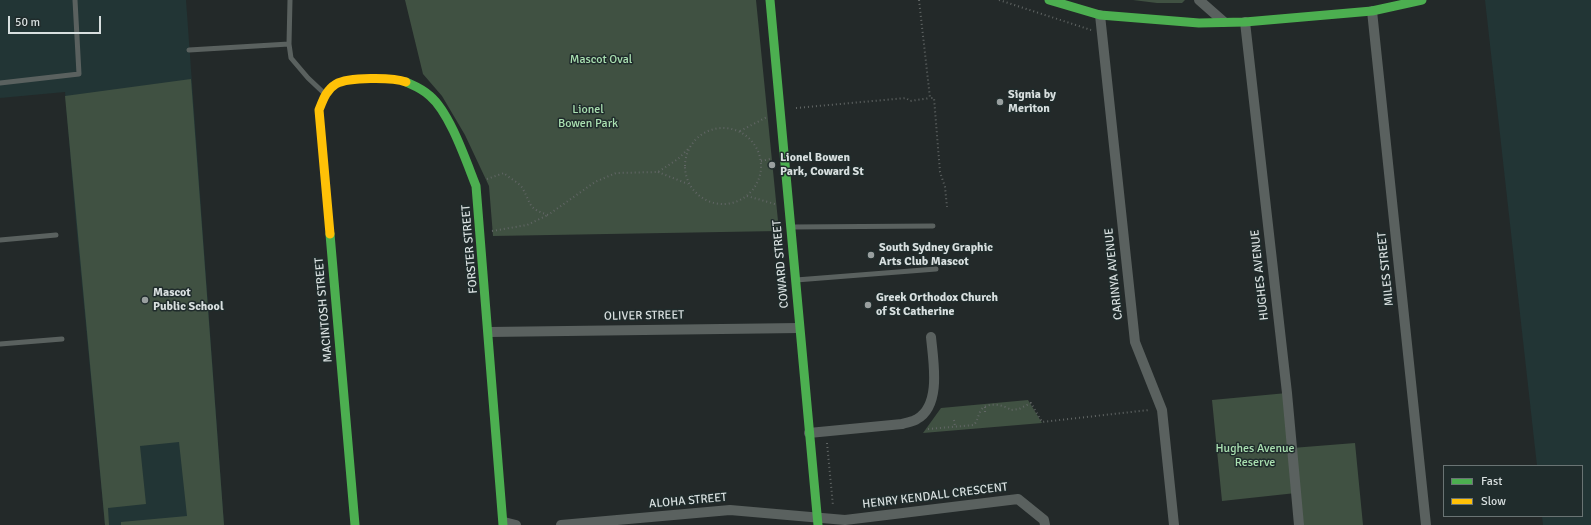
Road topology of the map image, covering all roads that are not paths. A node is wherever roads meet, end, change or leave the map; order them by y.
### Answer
1 (75, 0) edge
2 (290, 0) edge
3 (770, 0) edge
4 (1049, 0) edge
5 (1200, 0) edge
6 (1422, 0) edge
7 (1079, 5) edge
8 (1372, 11) junction
9 (1100, 15) junction
10 (1224, 22) junction
11 (1245, 22) junction
12 (289, 44) junction
13 (189, 50) dead end
14 (0, 83) edge
15 (325, 94) junction
16 (933, 226) dead end
17 (790, 227) junction
18 (56, 235) dead end
19 (0, 240) edge
20 (936, 269) dead end
21 (795, 280) junction
22 (799, 328) junction
23 (489, 332) junction
24 (931, 337) dead end
25 (62, 339) dead end
26 (0, 344) edge
27 (809, 432) junction
28 (817, 521) edge
29 (504, 523) edge
30 (355, 525) edge
31 (516, 525) edge
32 (561, 525) edge
33 (1045, 525) edge
34 (1174, 525) edge
35 (1299, 525) edge
36 (1426, 525) edge

1 - 14 lane
2 - 12 lane
3 - 17 street, COWARD STREET
4 - 7 street
5 - 10 street
6 - 8 street
7 - 9 street
8 - 11 street
8 - 36 street, MILES STREET
9 - 10 street
9 - 34 street, CARINYA AVENUE
10 - 11 street
11 - 35 street, HUGHES AVENUE
12 - 13 lane
12 - 15 lane
15 - 23 street, FORSTER STREET
15 - 30 street, MACINTOSH STREET
16 - 17 lane
17 - 21 street, COWARD STREET
18 - 19 lane
20 - 21 lane
21 - 22 street, COWARD STREET
22 - 23 street, OLIVER STREET
22 - 27 street, COWARD STREET
23 - 29 street, FORSTER STREET
24 - 27 street
25 - 26 lane
27 - 28 street, COWARD STREET
28 - 32 street, ALOHA STREET
28 - 33 street, HENRY KENDALL CRESCENT
29 - 31 street

